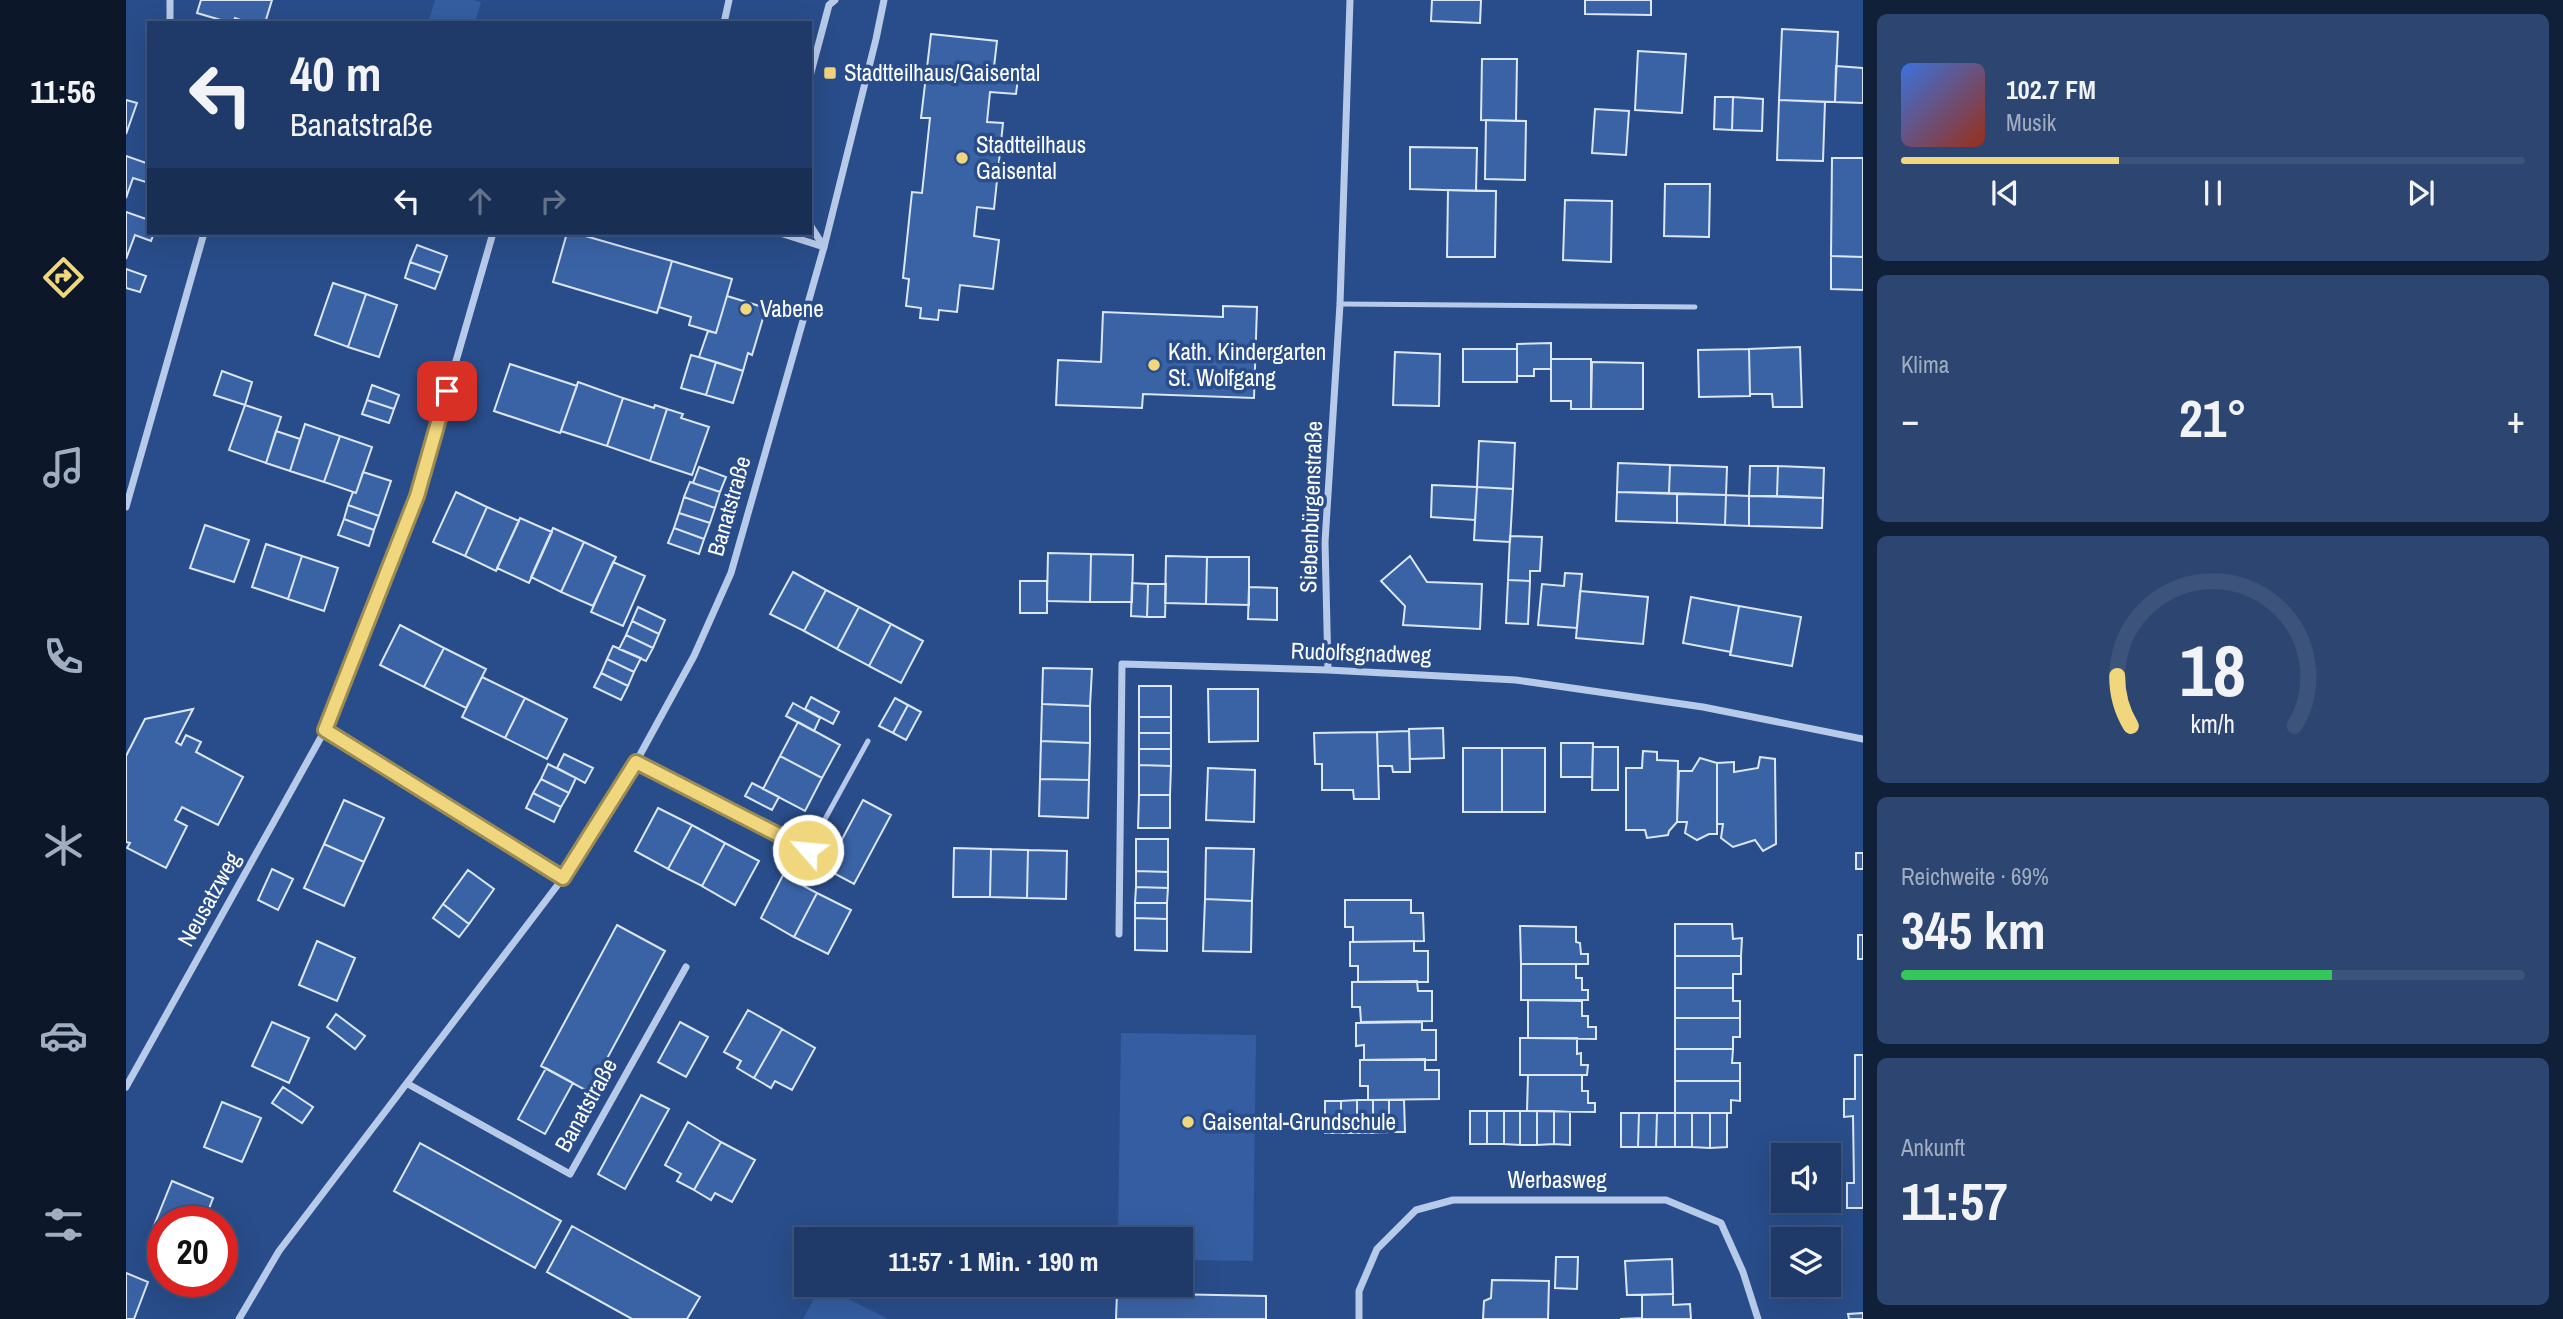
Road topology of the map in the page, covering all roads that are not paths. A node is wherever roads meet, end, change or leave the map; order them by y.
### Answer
1 (170, 0) edge
2 (729, 0) edge
3 (835, 0) edge
4 (884, 0) edge
5 (1350, 0) edge
6 (170, 21) edge
7 (724, 21) edge
8 (812, 69) edge
9 (812, 228) edge
10 (203, 235) edge
11 (492, 235) edge
12 (786, 235) edge
13 (824, 247) junction
14 (1340, 304) junction
15 (1695, 307) dead end
16 (126, 506) edge
17 (1328, 670) junction
18 (325, 730) junction
19 (1863, 739) edge
20 (868, 741) dead end
21 (636, 762) junction
22 (563, 878) junction
23 (1119, 934) dead end
24 (686, 967) dead end
25 (408, 1084) junction
26 (126, 1087) edge
27 (239, 1319) edge
28 (1359, 1319) edge
29 (1758, 1319) edge

1 - 6 street
2 - 7 street
3 - 8 street
4 - 13 street, Banatstraße
5 - 14 street, Siebenbürgenstraße
9 - 13 street
10 - 16 street
11 - 18 street, Neusatzweg
12 - 13 street
13 - 21 street, Banatstraße
14 - 15 lane
14 - 17 street, Siebenbürgenstraße
17 - 19 street, Rudolfsgnadweg
17 - 23 street, Rudolfsgnadweg
18 - 22 street
18 - 26 street, Neusatzweg
20 - 21 lane
21 - 22 street, Banatstraße
22 - 25 street, Banatstraße
24 - 25 street, Banatstraße
25 - 27 street, Banatstraße
28 - 29 street, Werbasweg

